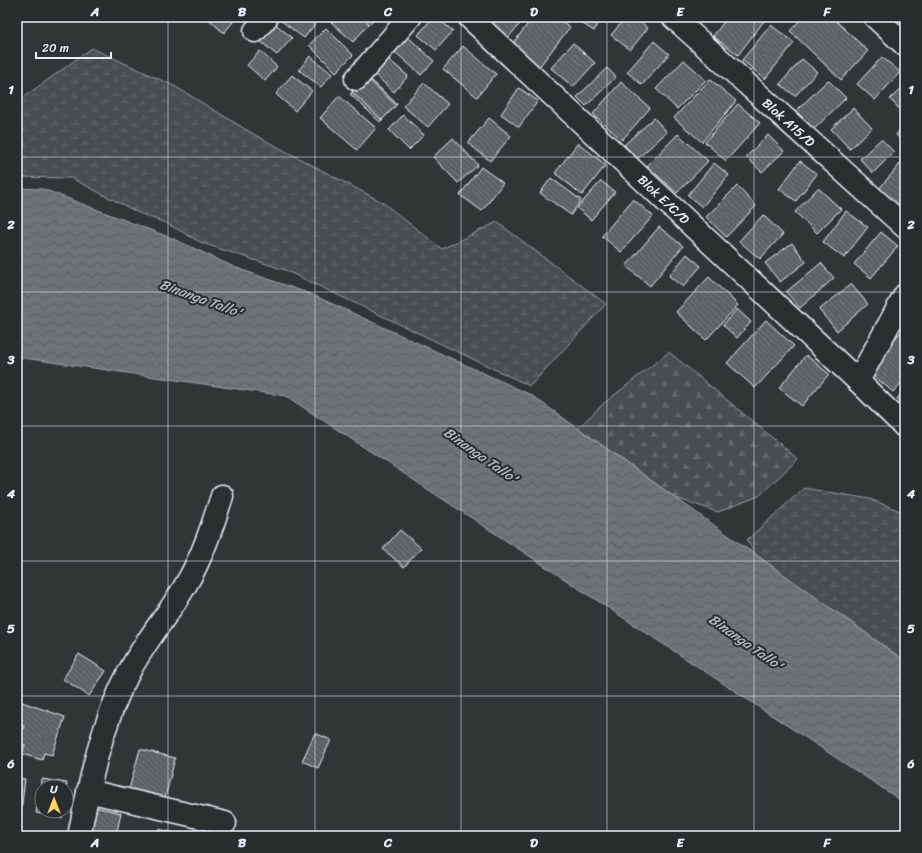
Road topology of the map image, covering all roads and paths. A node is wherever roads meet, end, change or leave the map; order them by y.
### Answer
1 (410, 17) edge
2 (469, 17) edge
3 (673, 17) edge
4 (883, 20) edge
5 (905, 45) edge
6 (356, 79) dead end
7 (905, 227) edge
8 (905, 295) edge
9 (858, 381) junction
10 (905, 427) edge
11 (222, 496) dead end
12 (88, 791) junction
13 (225, 823) dead end
14 (79, 836) edge

1 - 6 street
2 - 9 street, Blok E/C/D
3 - 7 street, Blok A15/D
4 - 5 street
8 - 9 street
9 - 10 street, Blok E/C/D
11 - 12 street
12 - 13 street
12 - 14 street

